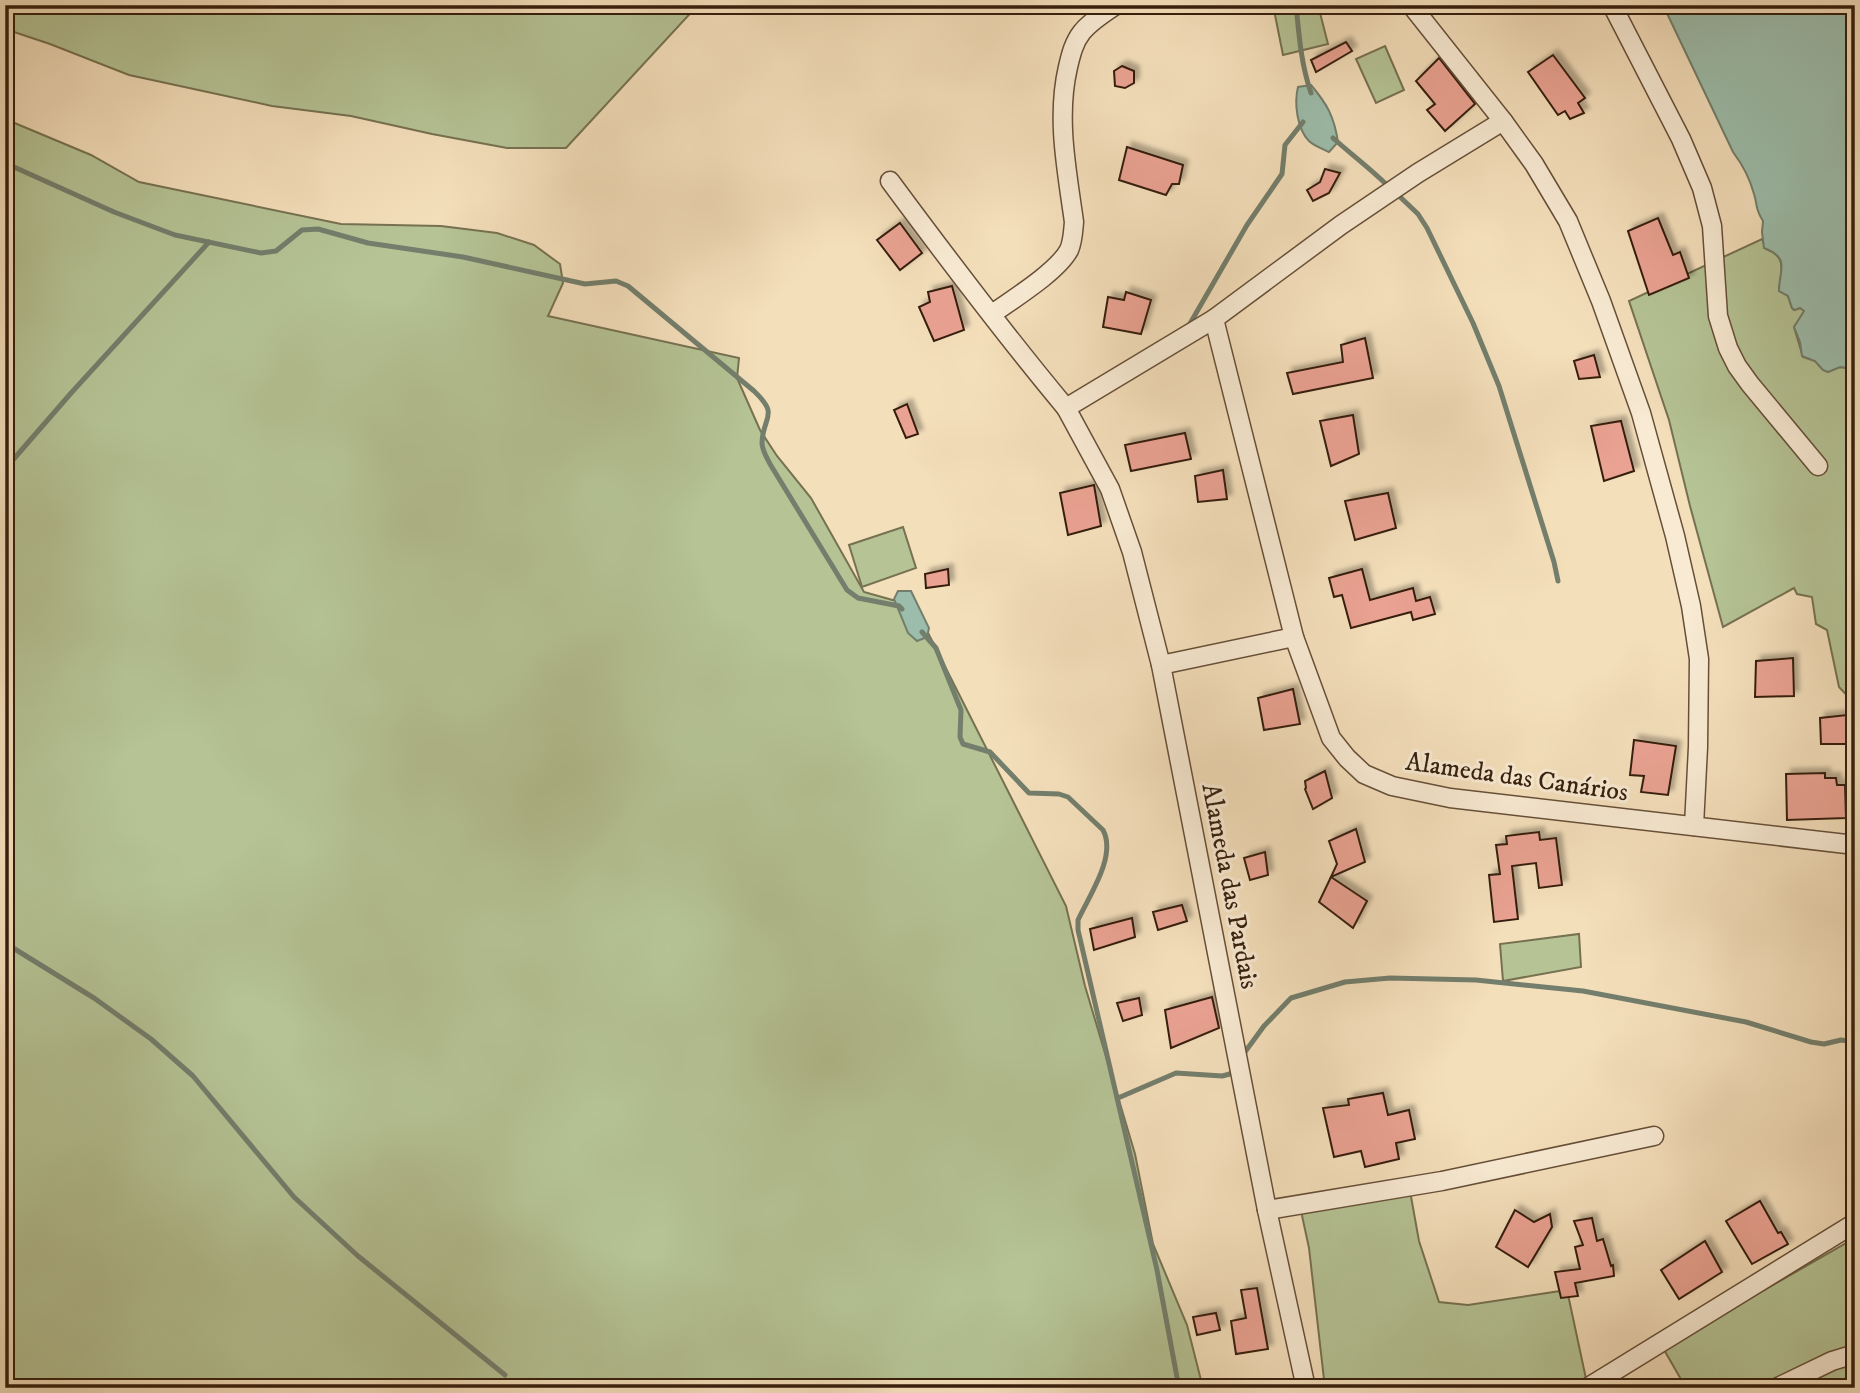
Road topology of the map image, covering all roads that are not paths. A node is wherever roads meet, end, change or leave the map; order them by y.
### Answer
1 (1116, 5) edge
2 (1411, 5) edge
3 (1612, 5) edge
4 (1503, 121) junction
5 (890, 181) dead end
6 (992, 314) junction
7 (1214, 319) junction
8 (1066, 408) junction
9 (1818, 466) dead end
10 (1294, 638) junction
11 (1161, 665) junction
12 (1694, 826) junction
13 (1855, 845) edge
14 (1654, 1136) dead end
15 (1267, 1210) junction
16 (1855, 1223) edge
17 (1855, 1354) edge
18 (1306, 1388) edge
19 (1587, 1388) edge
20 (1776, 1388) edge

1 - 6 street
2 - 4 street
3 - 9 street
4 - 7 street
4 - 12 street
5 - 6 street, Alameda das Pardais
6 - 8 street, Alameda das Pardais
7 - 8 street
7 - 10 street, Alameda das Canários
8 - 11 street, Alameda das Pardais
10 - 11 street
10 - 12 street, Alameda das Canários
11 - 15 street, Alameda das Pardais
12 - 13 street, Alameda das Canários
14 - 15 street
15 - 18 street, Alameda das Pardais
16 - 19 street
17 - 20 street

